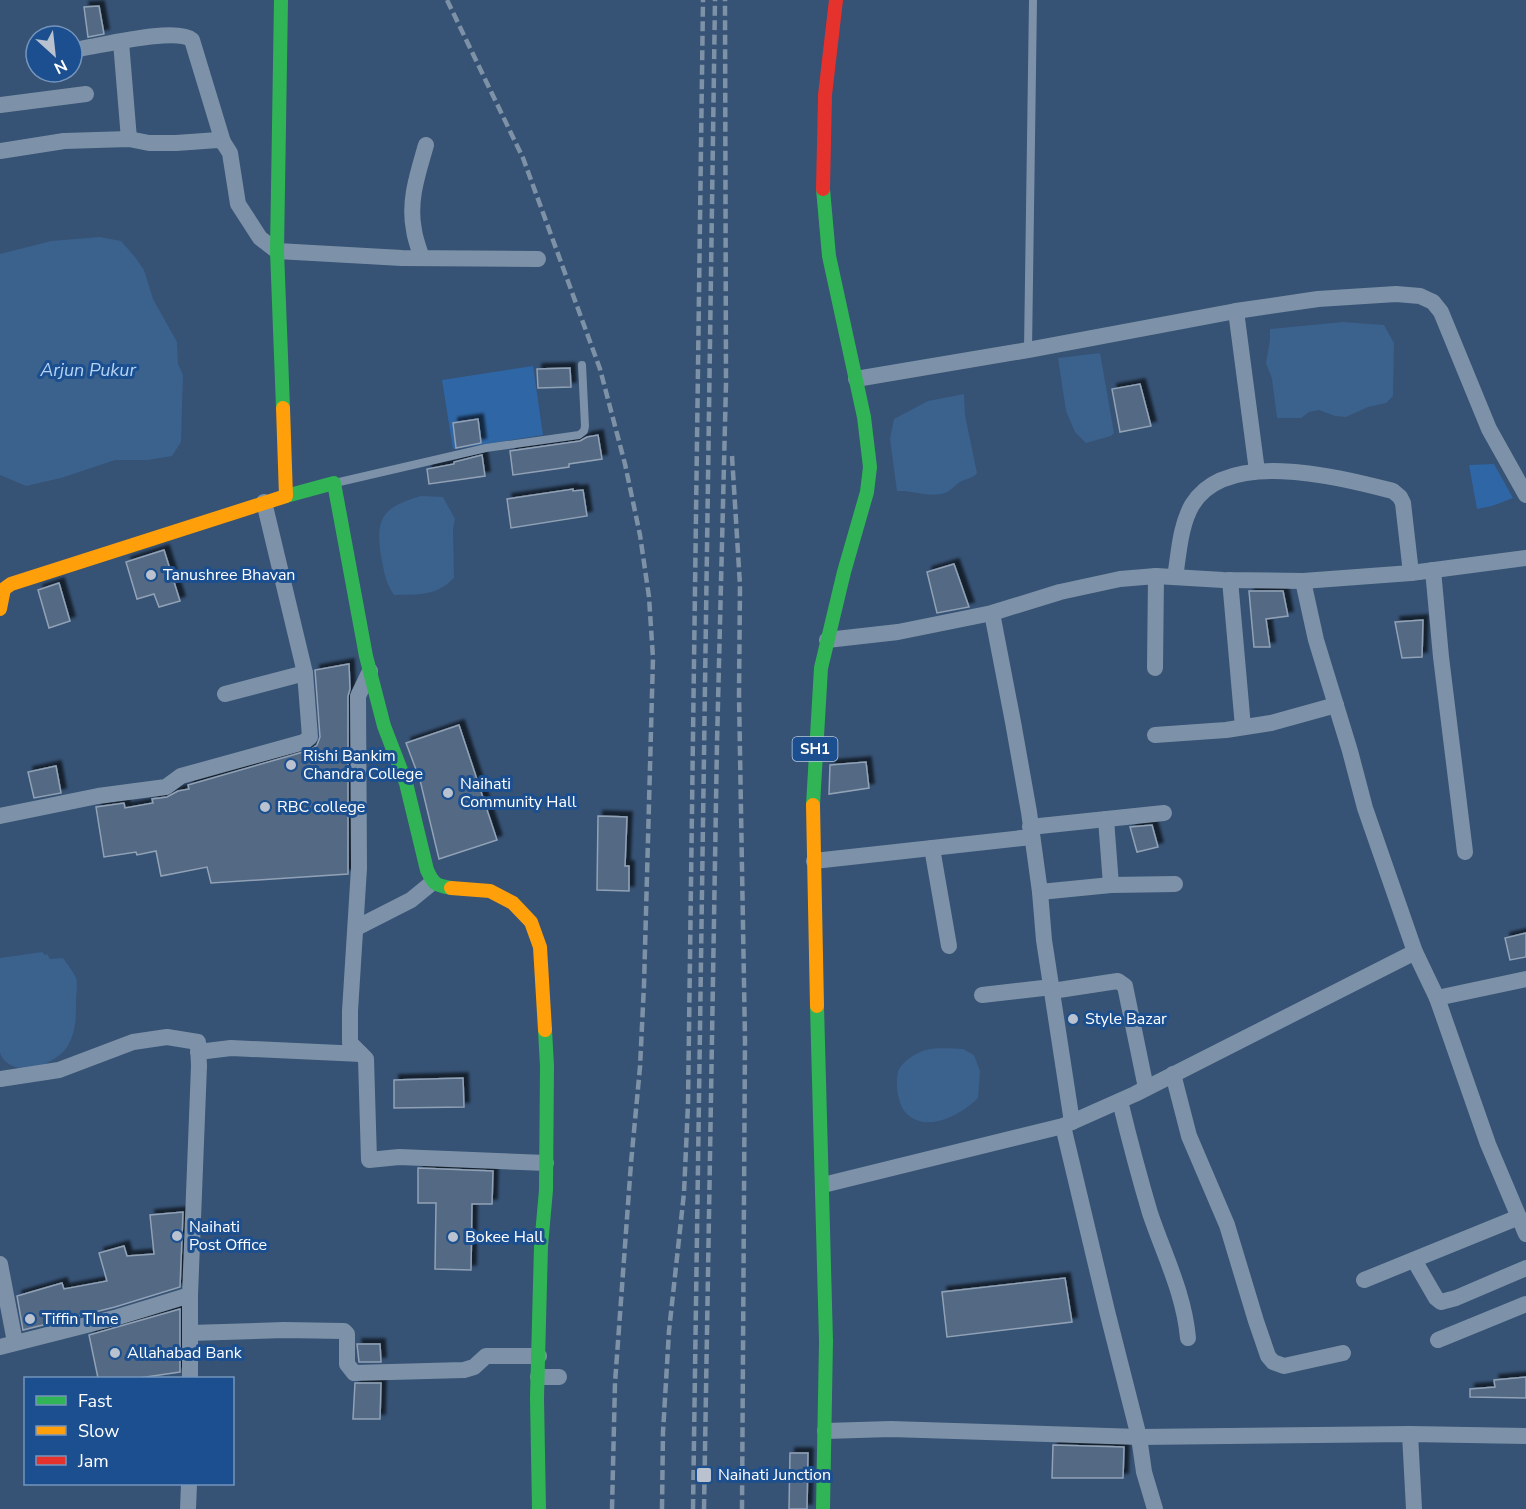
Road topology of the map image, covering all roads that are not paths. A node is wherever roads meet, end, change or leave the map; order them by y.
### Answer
1 (281, 0) edge
2 (836, 0) edge
3 (1033, 0) edge
4 (121, 42) junction
5 (84, 48) edge
6 (86, 94) dead end
7 (0, 105) edge
8 (129, 139) junction
9 (224, 142) junction
10 (426, 145) dead end
11 (0, 151) edge
12 (277, 251) junction
13 (422, 258) junction
14 (538, 259) dead end
15 (1236, 311) junction
16 (1028, 350) junction
17 (582, 365) dead end
18 (856, 379) junction
19 (1257, 471) junction
20 (334, 483) junction
21 (1526, 495) edge
22 (286, 496) junction
23 (264, 502) junction
24 (1526, 558) edge
25 (1433, 570) junction
26 (1411, 573) junction
27 (1156, 576) junction
28 (1175, 577) junction
29 (1230, 580) junction
30 (1303, 581) junction
31 (0, 609) edge
32 (992, 613) junction
33 (827, 640) junction
34 (1155, 668) dead end
35 (370, 671) junction
36 (305, 673) junction
37 (225, 694) dead end
38 (1336, 705) junction
39 (1243, 727) junction
40 (1155, 735) dead end
41 (1164, 813) dead end
42 (0, 816) edge
43 (1106, 819) junction
44 (1030, 832) junction
45 (932, 848) junction
46 (1465, 852) dead end
47 (814, 861) junction
48 (433, 882) junction
49 (1174, 884) dead end
50 (1111, 885) junction
51 (1040, 892) junction
52 (356, 927) junction
53 (949, 946) dead end
54 (1414, 952) junction
55 (1526, 979) edge
56 (1052, 989) junction
57 (982, 995) dead end
58 (1437, 998) junction
59 (198, 1052) junction
60 (361, 1054) junction
61 (1173, 1074) junction
62 (0, 1079) edge
63 (1146, 1088) junction
64 (1120, 1101) junction
65 (1067, 1124) junction
66 (546, 1163) junction
67 (823, 1185) junction
68 (1519, 1217) junction
69 (1526, 1234) edge
70 (1414, 1260) junction
71 (1526, 1268) edge
72 (1, 1274) edge
73 (1364, 1280) dead end
74 (190, 1295) junction
75 (1526, 1304) edge
76 (190, 1333) junction
77 (1188, 1338) dead end
78 (1438, 1340) dead end
79 (8, 1345) edge
80 (1343, 1353) dead end
81 (539, 1356) junction
82 (190, 1377) edge
83 (538, 1377) junction
84 (559, 1377) dead end
85 (825, 1431) junction
86 (1410, 1434) junction
87 (1526, 1436) edge
88 (1139, 1437) junction
89 (189, 1485) edge
90 (188, 1509) edge
91 (539, 1509) edge
92 (823, 1509) edge
93 (1155, 1509) edge
94 (1414, 1509) edge

1 - 12 street
2 - 18 street, SH1
3 - 16 lane
4 - 5 street
4 - 8 street
4 - 9 street
6 - 7 street
8 - 9 street
8 - 11 street
9 - 12 street
10 - 13 street
12 - 13 street
12 - 22 street
13 - 14 street
15 - 16 street
15 - 19 street
15 - 21 street
16 - 18 street
17 - 20 lane
18 - 33 street, SH1
19 - 26 street
19 - 28 street
20 - 22 street
20 - 35 street
22 - 23 street
23 - 31 street
23 - 36 street
24 - 25 street
25 - 26 street
25 - 46 street
26 - 30 street
27 - 28 street
27 - 32 street
27 - 34 street
28 - 29 street
29 - 30 street
29 - 39 street
30 - 38 street
32 - 33 street
32 - 44 street
33 - 47 street, SH1
35 - 48 street
35 - 52 street
36 - 37 street
36 - 42 street
38 - 39 street
38 - 54 street
39 - 40 street
41 - 43 street
43 - 44 street
43 - 50 street
44 - 45 street
44 - 51 street
45 - 47 street
45 - 53 street
47 - 67 street, SH1
48 - 52 street
48 - 66 street
49 - 50 street
50 - 51 street
51 - 56 street
52 - 60 street
54 - 58 street
54 - 61 street
55 - 58 street
56 - 57 street
56 - 63 street
56 - 65 street
58 - 68 street
59 - 60 street
59 - 62 street
59 - 74 street
60 - 66 street
61 - 63 street
61 - 80 street
63 - 64 street
64 - 65 street
64 - 77 street
65 - 67 street
65 - 88 street
66 - 81 street
67 - 85 street, SH1
68 - 69 street
68 - 70 street
70 - 71 street
70 - 73 street
72 - 79 street
74 - 76 street
74 - 79 street
75 - 78 street
76 - 81 street
76 - 82 street
81 - 83 street
83 - 84 street
83 - 91 street
85 - 88 street
85 - 92 street, SH1
86 - 87 street
86 - 88 street
86 - 94 street
88 - 93 street
89 - 90 street

